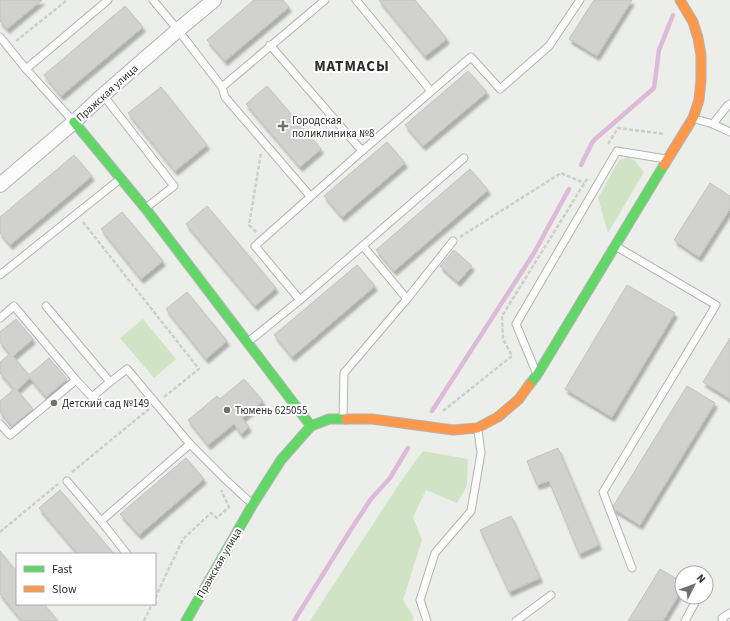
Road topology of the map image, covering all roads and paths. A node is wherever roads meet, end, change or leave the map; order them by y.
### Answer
1 (67, 0) edge
2 (108, 0) edge
3 (153, 0) edge
4 (214, 0) edge
5 (325, 0) edge
6 (356, 0) edge
7 (580, 0) edge
8 (680, 0) edge
9 (178, 30) junction
10 (0, 37) edge
11 (270, 46) junction
12 (8, 48) junction
13 (26, 69) junction
14 (222, 86) junction
15 (431, 91) junction
16 (103, 95) junction
17 (730, 104) edge
18 (693, 118) junction
19 (74, 122) junction
20 (713, 124) junction
21 (730, 132) edge
22 (263, 141) junction
23 (679, 142) junction
24 (607, 147) dead end
25 (362, 150) junction
26 (464, 158) dead end
27 (668, 160) junction
28 (588, 177) dead end
29 (121, 179) junction
30 (584, 183) junction
31 (0, 185) edge
32 (310, 196) junction
33 (146, 209) junction
34 (262, 240) junction
35 (453, 241) joint
36 (363, 246) junction
37 (615, 246) junction
38 (0, 275) edge
39 (407, 299) junction
40 (300, 300) junction
41 (46, 306) dead end
42 (0, 318) edge
43 (248, 342) junction
44 (537, 375) junction
45 (76, 380) junction
46 (110, 382) junction
47 (438, 416) dead end
48 (343, 418) junction
49 (0, 424) edge
50 (311, 426) junction
51 (477, 428) junction
52 (190, 444) junction
53 (67, 482) dead end
54 (220, 487) dead end
55 (253, 504) junction
56 (101, 521) junction
57 (126, 553) edge
58 (632, 568) dead end
59 (551, 595) dead end
60 (156, 596) edge
61 (152, 605) edge
62 (694, 605) edge
63 (730, 613) edge
64 (144, 621) edge
65 (186, 621) edge
66 (427, 621) edge
67 (516, 621) edge
68 (685, 621) edge
69 (723, 621) edge

1 - 12 path
2 - 13 lane
3 - 9 lane
4 - 9 street, Пражская улица
5 - 11 lane
6 - 15 lane
7 - 15 lane
8 - 18 street
9 - 14 lane
9 - 16 street, Пражская улица
10 - 12 lane
11 - 14 lane
11 - 25 lane
12 - 13 lane
13 - 19 lane
14 - 22 lane
15 - 25 lane
16 - 19 street, Пражская улица
16 - 33 lane
17 - 20 lane
18 - 20 lane
18 - 23 street
19 - 29 street
19 - 31 street, Пражская улица
20 - 21 lane
22 - 32 lane
22 - 34 path
23 - 24 path
23 - 27 street
25 - 32 lane
26 - 36 lane
27 - 37 street
27 - 44 lane
28 - 30 path
29 - 33 street
29 - 38 lane
30 - 35 path
30 - 47 path
32 - 34 lane
33 - 43 street
34 - 40 lane
35 - 39 lane
36 - 39 lane
36 - 40 lane
37 - 44 street
37 - 58 lane
39 - 48 lane
40 - 43 lane
41 - 46 lane
42 - 45 lane
43 - 50 street
44 - 51 street
45 - 46 lane
45 - 49 lane
46 - 52 lane
48 - 50 street
48 - 51 street
50 - 55 street, Пражская улица
51 - 66 lane
52 - 55 lane
52 - 56 lane
53 - 56 lane
54 - 60 path
55 - 65 street, Пражская улица
56 - 57 lane
59 - 67 lane
61 - 64 path
62 - 68 lane
63 - 69 lane

